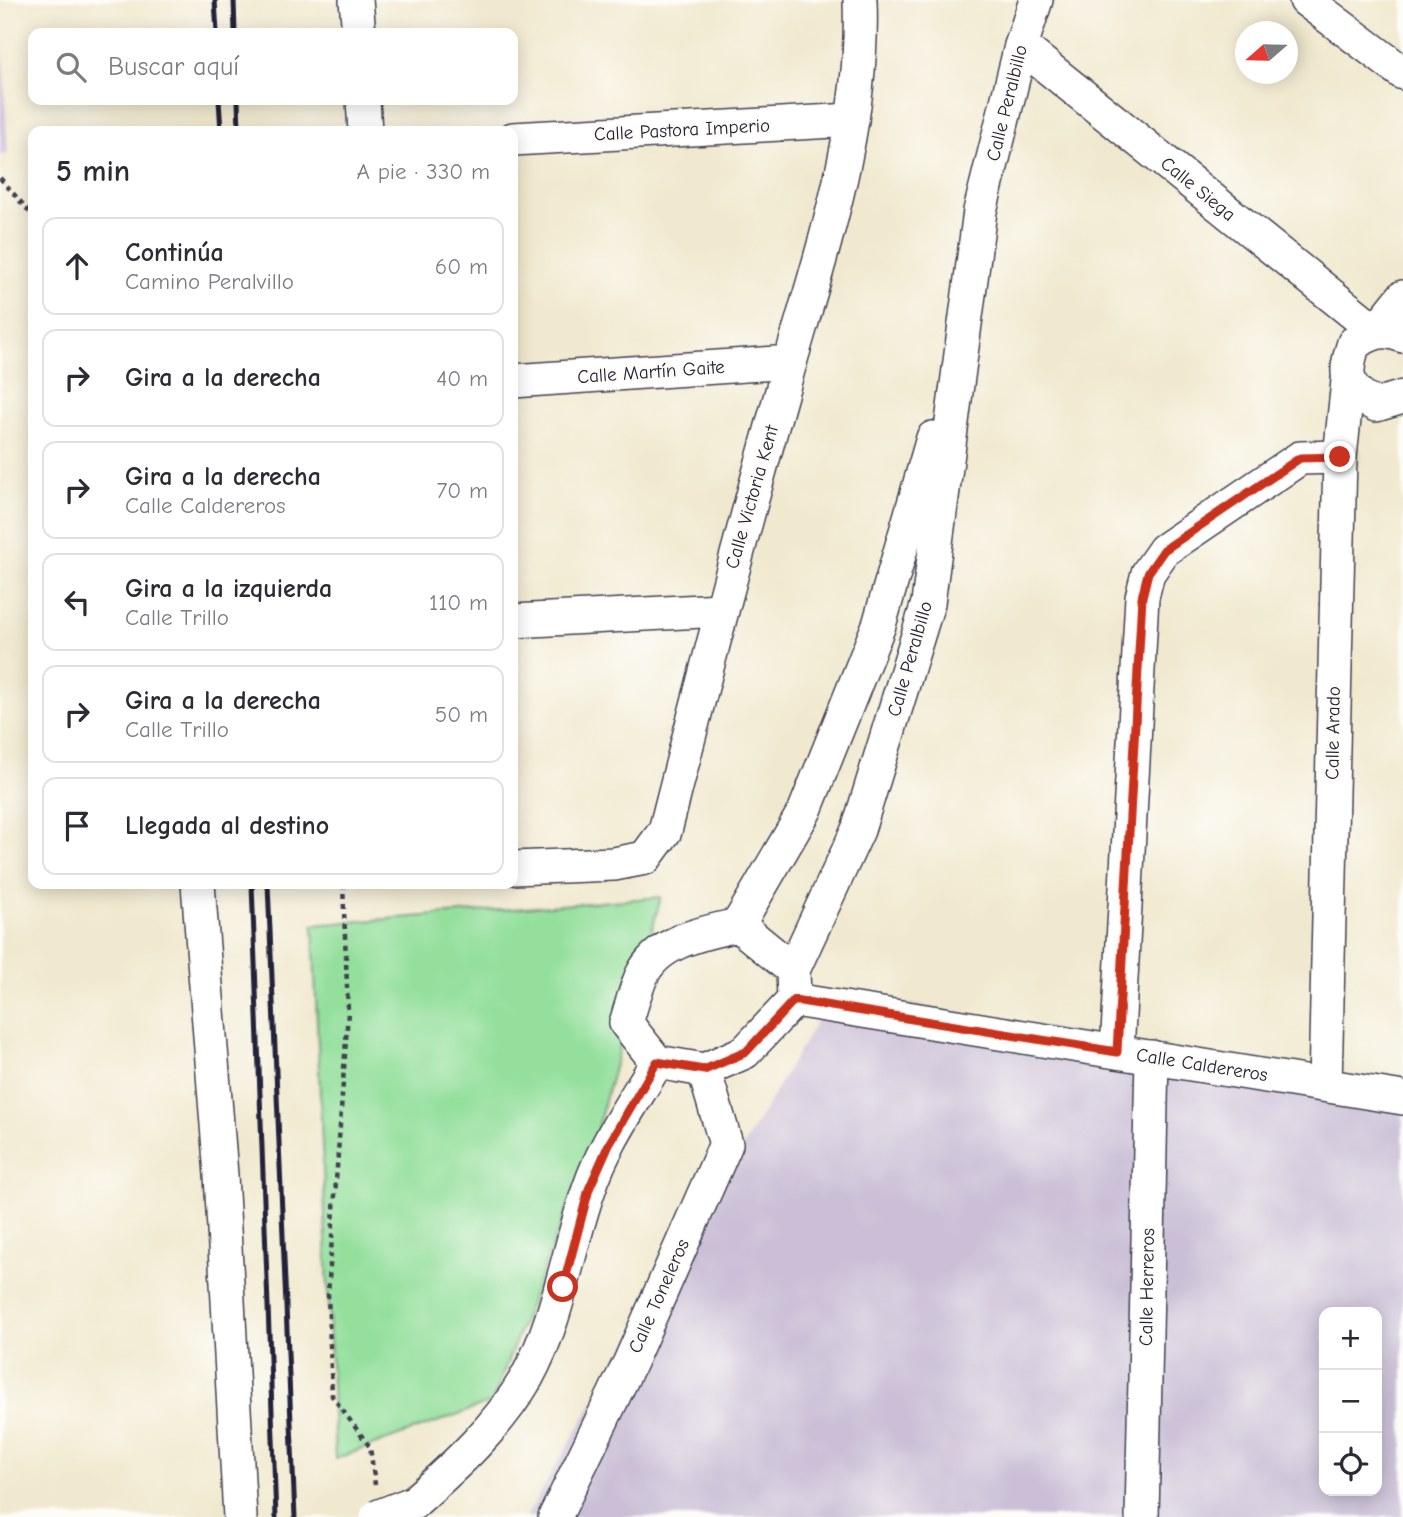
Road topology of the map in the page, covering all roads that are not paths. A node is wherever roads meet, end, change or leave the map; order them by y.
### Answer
1 (356, 0) edge
2 (860, 0) edge
3 (1036, 0) edge
4 (1306, 0) edge
5 (359, 28) edge
6 (1021, 46) junction
7 (1403, 73) edge
8 (363, 105) edge
9 (852, 120) junction
10 (365, 126) edge
11 (518, 139) edge
12 (1403, 297) edge
13 (964, 331) junction
14 (1381, 335) edge
15 (790, 362) junction
16 (518, 381) edge
17 (1348, 381) junction
18 (1403, 397) edge
19 (1340, 457) junction
20 (721, 610) junction
21 (518, 621) edge
22 (518, 868) edge
23 (198, 889) edge
24 (738, 925) junction
25 (794, 985) junction
26 (1117, 1052) junction
27 (1152, 1057) junction
28 (657, 1062) junction
29 (704, 1070) junction
30 (1325, 1085) junction
31 (1403, 1098) edge
32 (377, 1505) edge
33 (240, 1517) edge
34 (555, 1517) edge
35 (1142, 1517) edge

1 - 5 street
2 - 9 street, Calle Victoria Kent
3 - 6 street, Calle Peralbillo
4 - 7 street
6 - 13 street, Calle Peralbillo
6 - 14 street, Calle Siega
8 - 10 street
9 - 11 street, Calle Pastora Imperio
9 - 15 street, Calle Victoria Kent
12 - 14 street
13 - 24 street, Calle Peralbillo
13 - 25 street, Calle Peralbillo
14 - 17 street, Calle Arado
15 - 16 street, Calle Martín Gaite
15 - 20 street, Calle Victoria Kent
17 - 18 street
17 - 19 street, Calle Arado
19 - 26 street
19 - 30 street, Calle Arado
20 - 21 street
20 - 22 street, Calle Victoria Kent
23 - 33 street
24 - 25 street
24 - 28 street
25 - 26 street, Calle Caldereros
25 - 29 street
26 - 27 street, Calle Caldereros
27 - 30 street, Calle Caldereros
27 - 35 street, Calle Herreros
28 - 29 street
28 - 32 street, bridge
29 - 34 street, Calle Toneleros
30 - 31 street, Calle Caldereros

